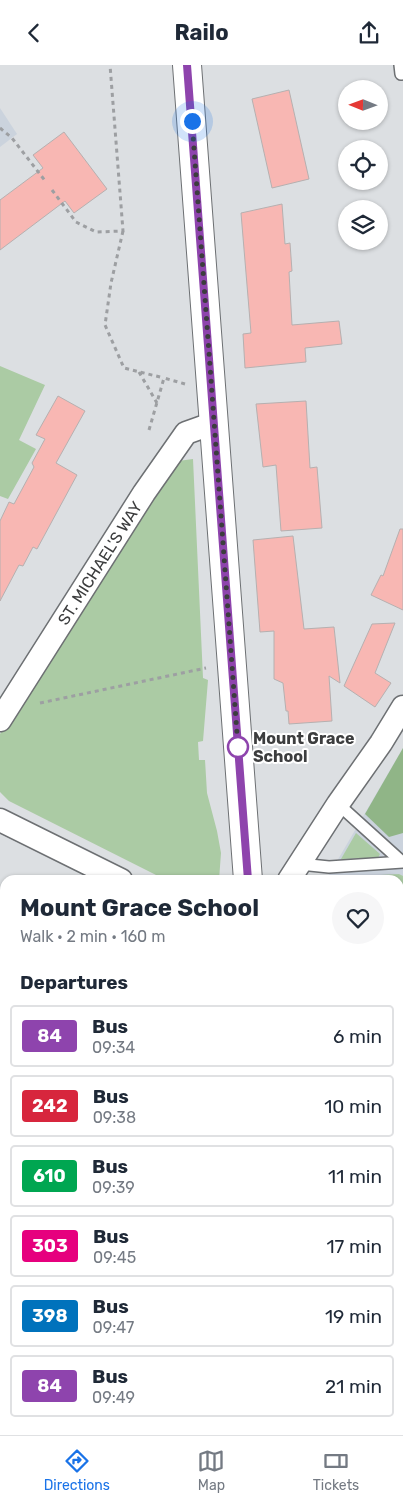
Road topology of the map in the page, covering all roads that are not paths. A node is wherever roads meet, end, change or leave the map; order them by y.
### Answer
1 (188, 65) edge
2 (214, 423) junction
3 (403, 707) edge
4 (5, 711) edge
5 (338, 804) junction
6 (0, 820) edge
7 (402, 862) edge
8 (294, 872) edge
9 (111, 875) edge
10 (248, 875) edge

1 - 2 street
2 - 4 street, ST. MICHAEL'S WAY
2 - 10 street
3 - 5 street
5 - 7 lane
5 - 8 street
6 - 9 street
7 - 8 lane

